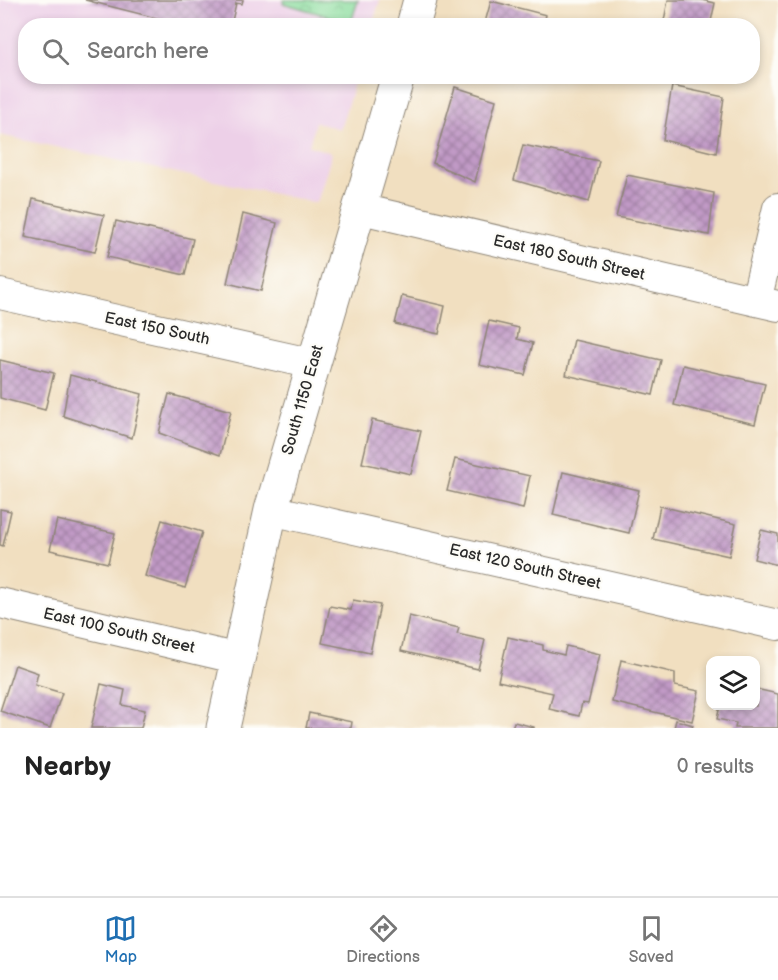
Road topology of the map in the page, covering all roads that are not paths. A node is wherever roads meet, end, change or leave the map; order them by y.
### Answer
1 (420, 0) edge
2 (415, 18) edge
3 (396, 84) edge
4 (778, 208) edge
5 (361, 209) junction
6 (0, 294) edge
7 (767, 303) edge
8 (314, 364) junction
9 (272, 510) junction
10 (0, 603) edge
11 (778, 625) edge
12 (239, 659) junction
13 (223, 728) edge

1 - 2 street
3 - 5 street, South 1150 East
4 - 7 street
5 - 7 street, East 180 South Street
5 - 8 street, South 1150 East
6 - 8 street, East 150 South
8 - 9 street, South 1150 East
9 - 11 street, East 120 South Street
9 - 12 street, South 1150 East
10 - 12 street, East 100 South Street
12 - 13 street, South 1150 East

